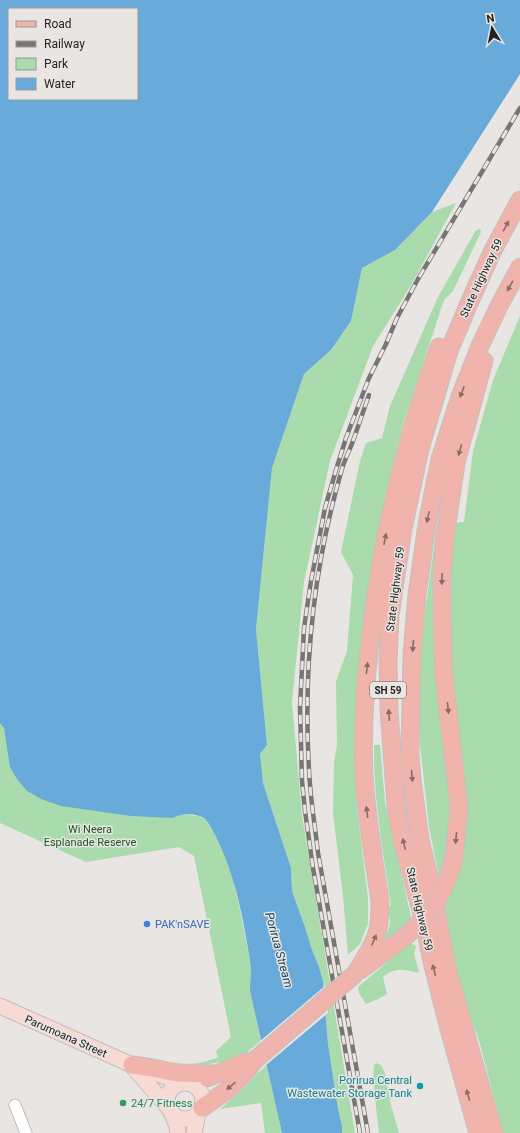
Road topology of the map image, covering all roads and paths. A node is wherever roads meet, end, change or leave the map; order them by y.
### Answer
1 (520, 200) edge
2 (492, 252) junction
3 (520, 267) edge
4 (500, 304) junction
5 (355, 974) junction
6 (0, 1006) edge
7 (255, 1060) junction
8 (132, 1065) junction
9 (216, 1074) junction
10 (185, 1083) junction
11 (15, 1105) dead end
12 (170, 1110) junction
13 (200, 1111) junction
14 (26, 1133) edge
15 (178, 1133) edge
16 (194, 1133) edge
17 (478, 1133) edge
18 (494, 1133) edge

2 -> 1 main road, State Highway 59 / SH 59
5 -> 2 main road
17 -> 2 main road, State Highway 59 / SH 59
3 -> 4 main road, State Highway 59 / SH 59
4 -> 5 main road, bridge
4 -> 18 main road, State Highway 59 / SH 59
5 - 7 main road, bridge
6 - 8 main road, Parumoana Street
7 - 9 main road
7 -> 13 main road
8 - 9 main road
8 - 10 main road, Parumoana Street
8 - 12 main road, Parumoana Street
9 - 10 main road
10 - 12 main road
10 - 13 main road
11 - 14 street
12 - 13 main road
12 - 15 main road, Parumoana Street
13 - 16 main road

